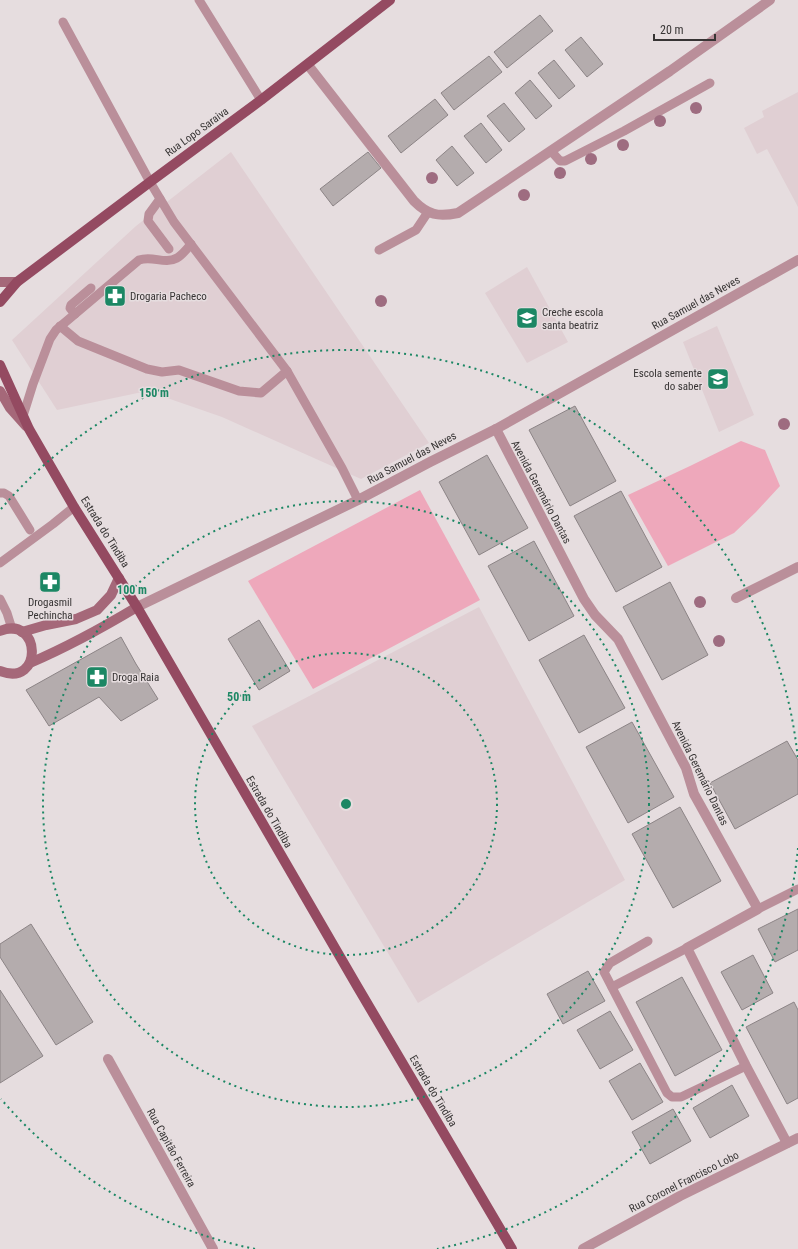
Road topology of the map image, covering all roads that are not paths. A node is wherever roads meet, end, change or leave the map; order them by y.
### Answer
1 (199, 0) edge
2 (390, 0) edge
3 (770, 0) edge
4 (63, 22) dead end
5 (308, 65) junction
6 (710, 83) dead end
7 (262, 100) junction
8 (551, 150) junction
9 (150, 182) junction
10 (160, 199) junction
11 (428, 212) junction
12 (191, 244) junction
13 (169, 249) dead end
14 (379, 250) dead end
15 (798, 260) edge
16 (0, 282) edge
17 (17, 282) junction
18 (92, 288) dead end
19 (0, 302) edge
20 (75, 314) junction
21 (60, 326) junction
22 (0, 365) edge
23 (287, 371) junction
24 (0, 391) edge
25 (5, 408) edge
26 (22, 416) junction
27 (29, 429) junction
28 (496, 429) junction
29 (0, 493) edge
30 (358, 500) junction
31 (74, 507) junction
32 (30, 530) dead end
33 (0, 563) edge
34 (798, 567) edge
35 (119, 578) junction
36 (736, 598) dead end
37 (0, 599) edge
38 (137, 607) junction
39 (9, 629) edge
40 (30, 663) junction
41 (2, 674) edge
42 (798, 889) edge
43 (758, 909) junction
44 (648, 941) dead end
45 (686, 948) junction
46 (612, 988) junction
47 (108, 1059) dead end
48 (746, 1066) junction
49 (798, 1138) edge
50 (787, 1143) junction
51 (213, 1249) edge
52 (512, 1249) edge
53 (583, 1249) edge

1 - 7 lane
2 - 5 main road, Rua Lopo Saraiva
3 - 8 street
4 - 9 lane
5 - 7 main road, Rua Lopo Saraiva
5 - 11 street
6 - 8 lane
7 - 9 main road, Rua Lopo Saraiva
8 - 11 street
9 - 10 lane
9 - 17 main road, Rua Lopo Saraiva
10 - 12 lane
10 - 13 lane
11 - 14 lane
12 - 20 lane
12 - 23 lane
15 - 28 street, Rua Samuel das Neves
16 - 17 street
17 - 19 main road, Rua Lopo Saraiva
18 - 20 lane
20 - 21 lane
21 - 23 lane
21 - 26 lane
22 - 26 main road
23 - 30 lane
24 - 25 street, Estrada do Tindiba
25 - 27 street, Estrada do Tindiba
26 - 27 main road
27 - 31 main road, Estrada do Tindiba
28 - 30 street, Rua Samuel das Neves
28 - 43 street, Avenida Geremário Dantas
29 - 32 lane
30 - 38 street, Rua Samuel das Neves
31 - 33 lane
31 - 35 main road, Estrada do Tindiba
34 - 36 street
35 - 38 main road, Estrada do Tindiba
35 - 39 street
37 - 39 lane
38 - 40 street, Rua Samuel das Neves
38 - 52 main road, Estrada do Tindiba
39 - 40 street
40 - 41 street, Rua Samuel das Neves
42 - 43 lane
43 - 45 street
44 - 46 lane
45 - 46 lane
45 - 48 street
46 - 48 lane
47 - 51 street, Rua Capitão Ferreira
48 - 50 street
49 - 50 street, Rua Coronel Francisco Lobo
50 - 53 street, Rua Coronel Francisco Lobo

